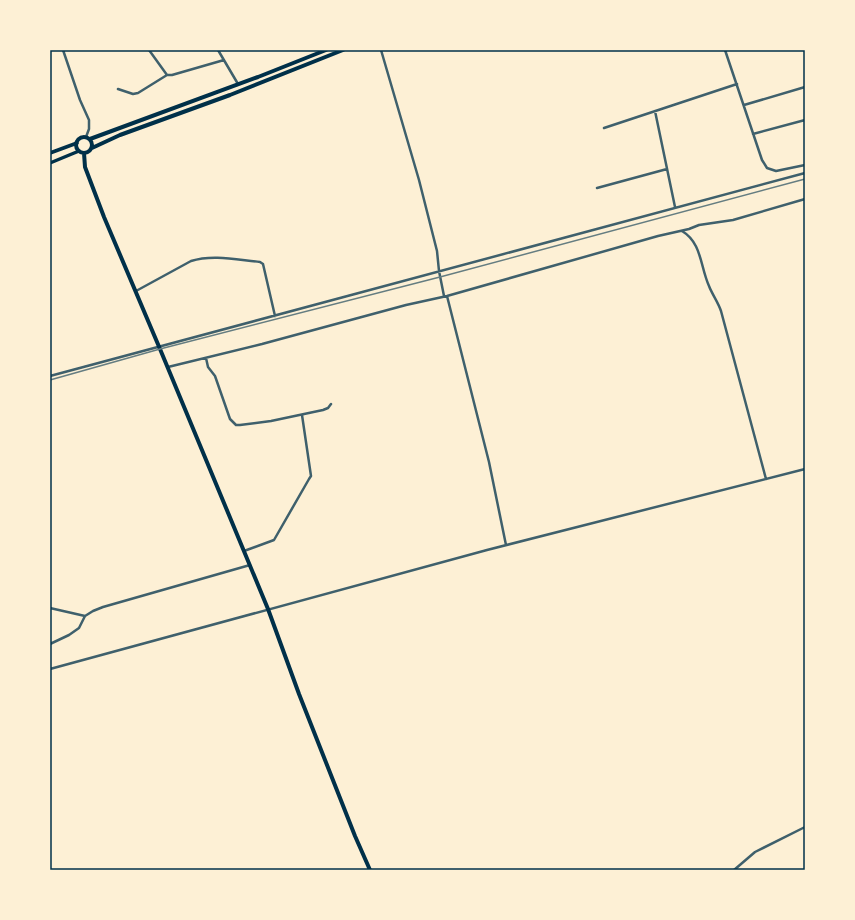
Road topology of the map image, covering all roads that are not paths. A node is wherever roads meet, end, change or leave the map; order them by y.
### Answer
1 (63, 50) edge
2 (149, 50) edge
3 (218, 50) edge
4 (326, 50) edge
5 (343, 50) edge
6 (381, 50) edge
7 (725, 50) edge
8 (224, 60) junction
9 (167, 75) junction
10 (238, 84) junction
11 (737, 84) junction
12 (805, 87) edge
13 (118, 89) dead end
14 (744, 104) junction
15 (655, 111) junction
16 (805, 120) edge
17 (604, 128) dead end
18 (753, 134) junction
19 (88, 138) junction
20 (77, 143) junction
21 (92, 148) junction
22 (79, 151) junction
23 (50, 153) edge
24 (84, 153) junction
25 (50, 163) edge
26 (805, 166) edge
27 (667, 170) junction
28 (805, 173) edge
29 (597, 188) dead end
30 (805, 199) edge
31 (675, 207) junction
32 (682, 231) junction
33 (439, 271) junction
34 (136, 291) junction
35 (446, 296) junction
36 (274, 316) junction
37 (159, 346) junction
38 (206, 358) junction
39 (168, 367) junction
40 (50, 376) edge
41 (331, 404) dead end
42 (302, 415) junction
43 (805, 468) edge
44 (766, 479) junction
45 (506, 545) junction
46 (244, 551) junction
47 (250, 565) junction
48 (50, 608) edge
49 (268, 609) junction
50 (85, 616) junction
51 (50, 644) edge
52 (50, 669) edge
53 (805, 827) edge
54 (370, 870) edge
55 (734, 870) edge

1 - 19 street
2 - 9 street
3 - 8 street
4 - 10 main road
5 - 21 main road
6 - 33 street
7 - 11 street
8 - 9 street
8 - 10 street
9 - 13 street
10 - 19 main road
11 - 14 street
11 - 15 street
12 - 14 street
14 - 18 street
15 - 17 street
15 - 27 street
16 - 18 street
18 - 26 street
19 - 20 main road
19 - 21 main road
20 - 22 main road
20 - 23 main road
21 - 24 main road
22 - 24 main road
22 - 25 main road
24 - 34 main road
27 - 29 street
27 - 31 street
28 - 31 street
30 - 32 street
31 - 33 street
32 - 35 street
32 - 44 street
33 - 35 street
33 - 36 street
34 - 36 street
34 - 37 main road
35 - 38 street
35 - 45 street
36 - 37 street
37 - 39 main road
37 - 40 street
38 - 39 street
38 - 42 street
39 - 46 main road
41 - 42 street
42 - 46 street
43 - 44 street
44 - 45 street
45 - 49 street
46 - 47 main road
47 - 49 main road
47 - 50 street
48 - 50 street
49 - 52 street
49 - 54 main road
50 - 51 street
53 - 55 street

